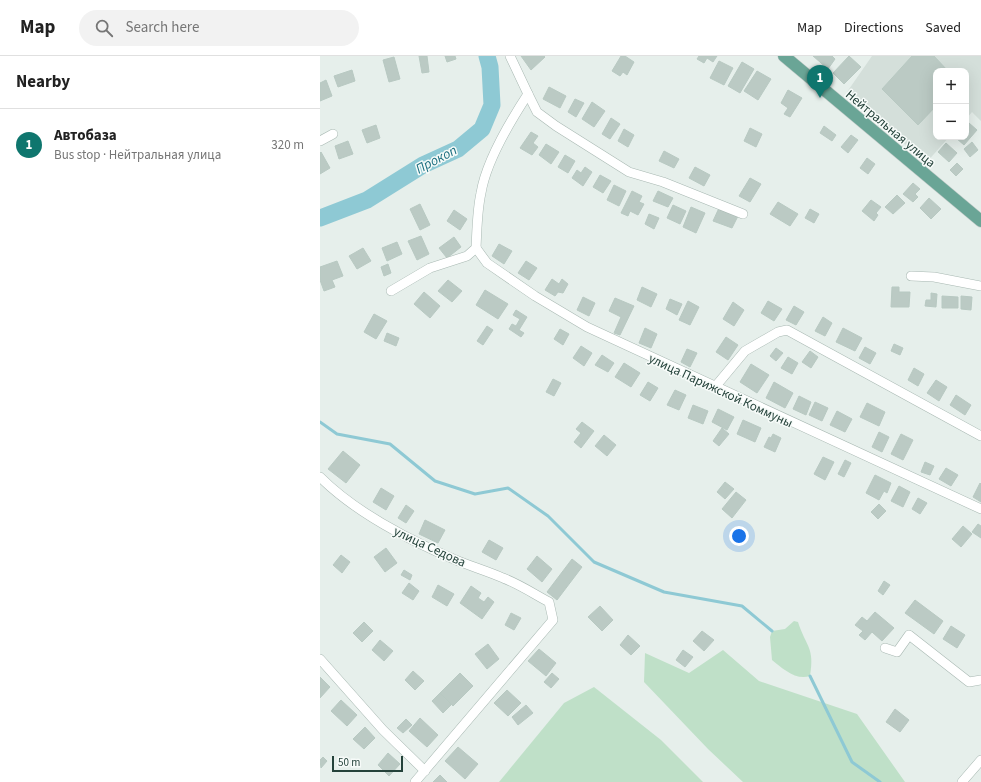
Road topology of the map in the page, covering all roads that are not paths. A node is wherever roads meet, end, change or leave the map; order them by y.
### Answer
1 (510, 56) edge
2 (784, 56) edge
3 (528, 94) junction
4 (333, 134) dead end
5 (320, 141) edge
6 (743, 214) dead end
7 (981, 221) edge
8 (476, 248) junction
9 (911, 276) dead end
10 (981, 286) edge
11 (391, 291) dead end
12 (715, 387) junction
13 (981, 436) edge
14 (320, 477) edge
15 (981, 509) edge
16 (885, 648) dead end
17 (320, 659) edge
18 (981, 680) edge
19 (981, 760) edge
20 (425, 771) junction
21 (415, 782) edge
22 (962, 782) edge

1 - 3 street
2 - 7 main road, Нейтральная улица
3 - 6 street
3 - 8 street
4 - 5 street
8 - 11 street
8 - 12 street, улица Парижской Коммуны
9 - 10 street
12 - 13 street
12 - 15 street, улица Парижской Коммуны
14 - 20 street, улица Седова
16 - 18 street
17 - 20 street
19 - 22 street
20 - 21 street

